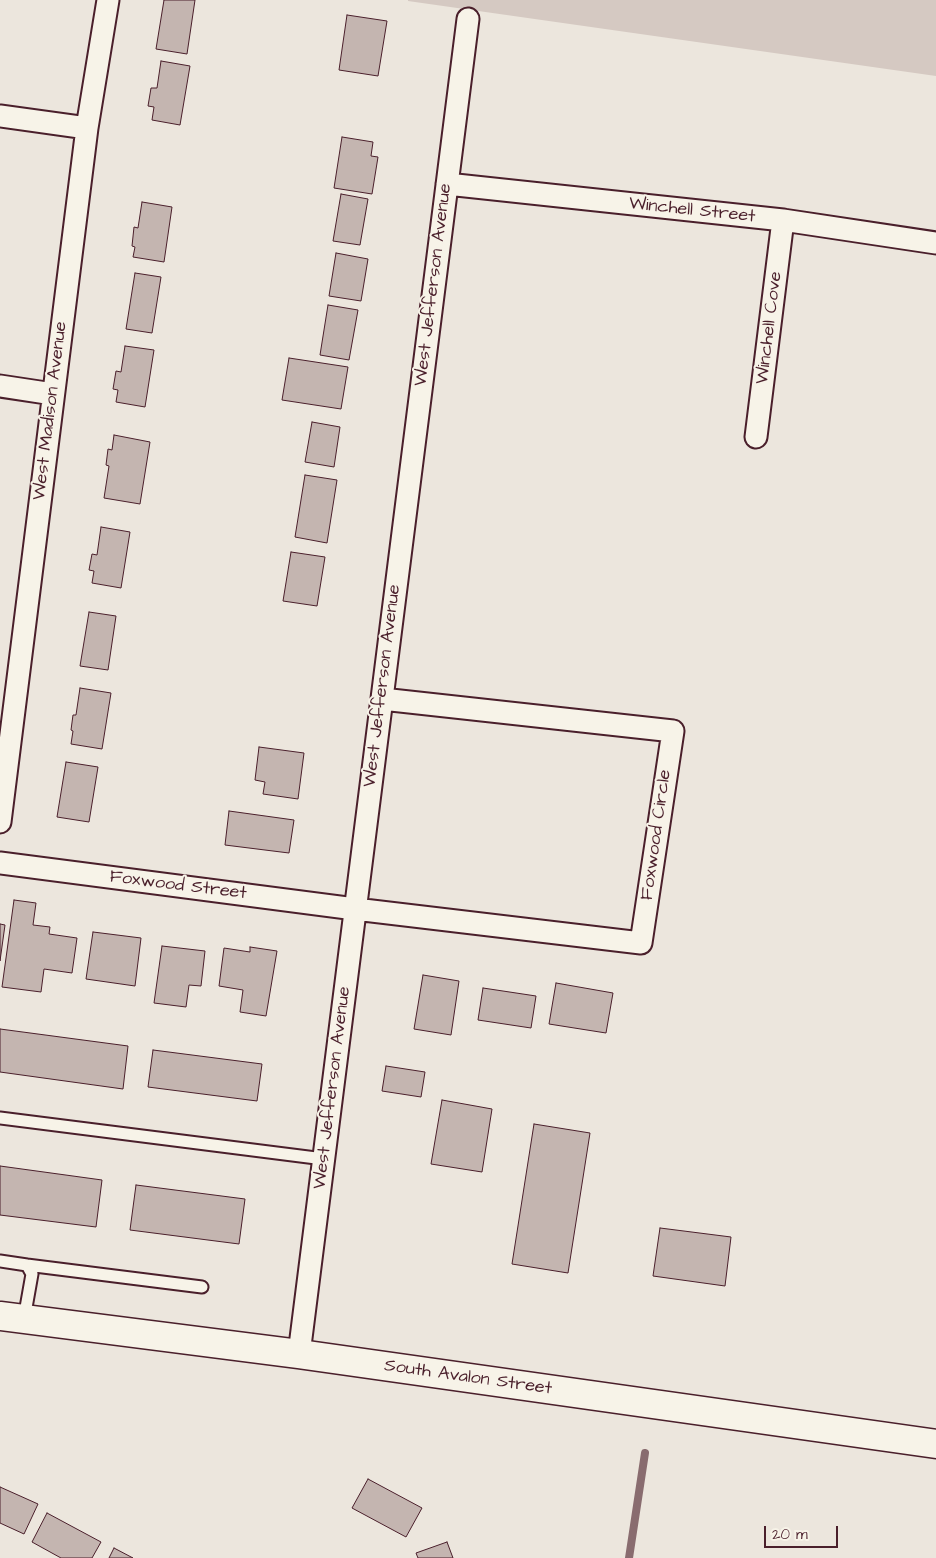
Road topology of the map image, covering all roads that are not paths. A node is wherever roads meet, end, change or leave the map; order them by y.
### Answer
1 (108, 0) edge
2 (468, 19) dead end
3 (0, 116) edge
4 (87, 128) junction
5 (447, 184) junction
6 (783, 220) junction
7 (936, 243) edge
8 (0, 386) edge
9 (53, 394) junction
10 (756, 437) dead end
11 (382, 699) junction
12 (0, 822) edge
13 (0, 863) edge
14 (355, 909) junction
15 (0, 1118) edge
16 (324, 1159) junction
17 (0, 1261) edge
18 (27, 1265) junction
19 (202, 1287) dead end
20 (12, 1318) edge
21 (299, 1354) junction
22 (936, 1444) edge

1 - 4 street, West Madison Avenue
2 - 5 street, West Jefferson Avenue
3 - 4 street
4 - 9 street, West Madison Avenue
5 - 6 street, Winchell Street
5 - 11 street, West Jefferson Avenue
6 - 7 street, Winchell Street
6 - 10 street, Winchell Cove
8 - 9 street
9 - 12 street, West Madison Avenue
11 - 14 street, West Jefferson Avenue
11 - 14 street, Foxwood Circle
13 - 14 street, Foxwood Street
14 - 16 street, West Jefferson Avenue
15 - 16 lane
16 - 21 street, West Jefferson Avenue
17 - 18 lane
18 - 19 lane
18 - 20 lane
20 - 21 street, South Avalon Street
21 - 22 street, South Avalon Street

